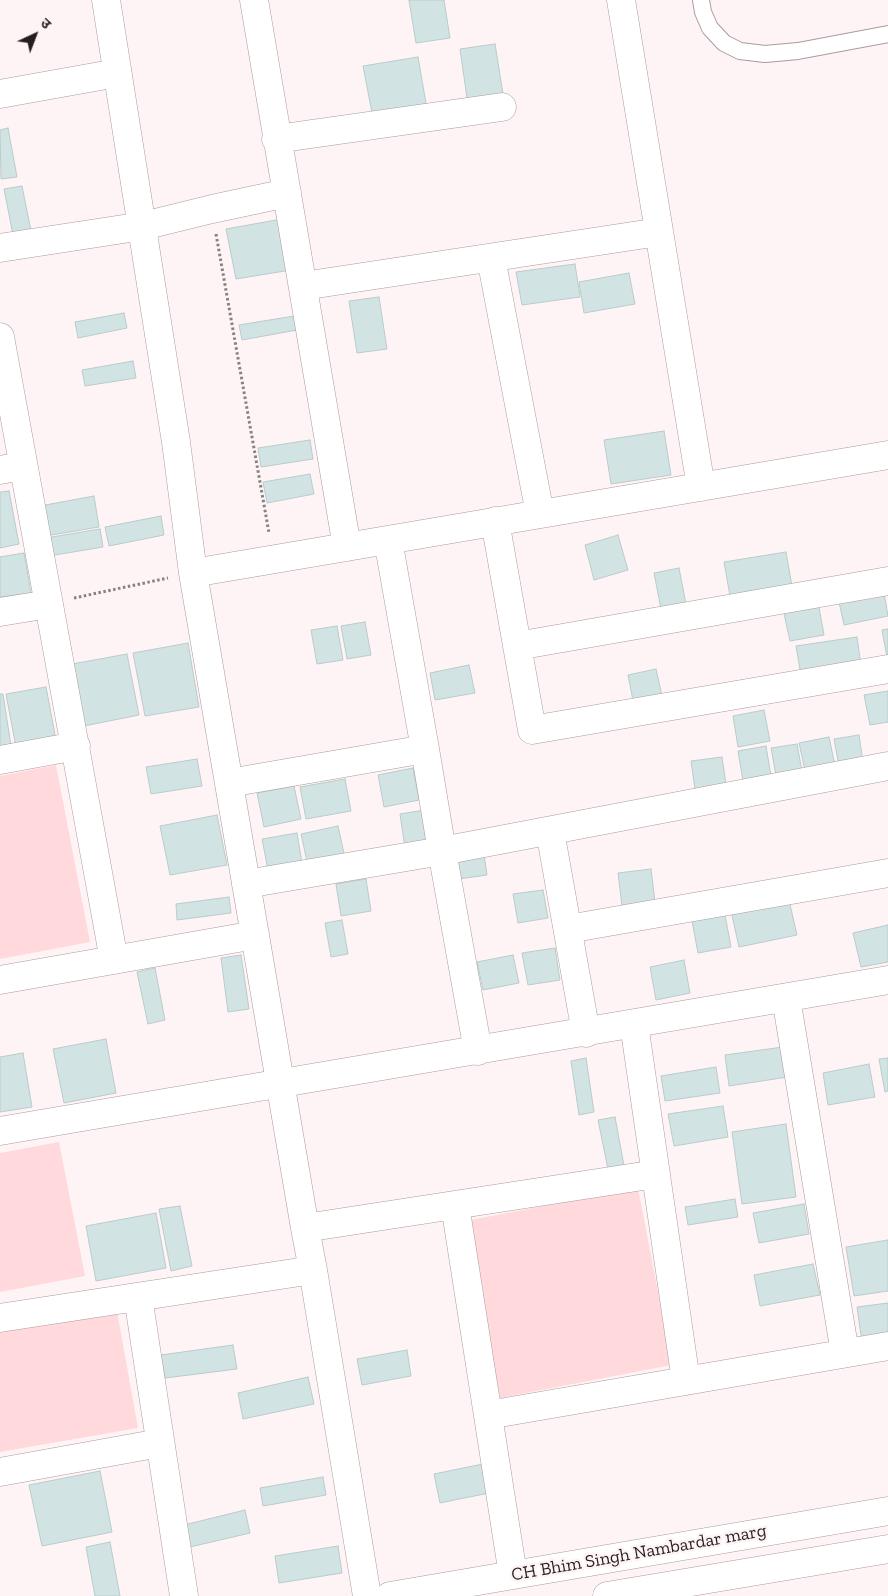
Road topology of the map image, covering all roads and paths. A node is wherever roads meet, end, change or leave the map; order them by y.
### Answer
1 (106, 0) edge
2 (254, 0) edge
3 (621, 0) edge
4 (701, 0) edge
5 (888, 34) edge
6 (117, 73) junction
7 (0, 94) edge
8 (502, 107) dead end
9 (276, 140) junction
10 (287, 193) junction
11 (212, 209) junction
12 (143, 226) junction
13 (659, 232) junction
14 (0, 248) edge
15 (491, 258) junction
16 (303, 286) junction
17 (0, 337) edge
18 (888, 454) edge
19 (11, 468) edge
20 (701, 487) junction
21 (540, 514) junction
22 (495, 521) junction
23 (388, 540) junction
24 (347, 547) junction
25 (274, 559) junction
26 (193, 573) junction
27 (888, 580) edge
28 (49, 604) junction
29 (0, 612) edge
30 (517, 646) junction
31 (888, 669) edge
32 (76, 746) junction
33 (425, 749) junction
34 (0, 760) edge
35 (888, 766) edge
36 (229, 783) junction
37 (550, 831) junction
38 (442, 851) junction
39 (888, 874) edge
40 (246, 884) junction
41 (568, 929) junction
42 (255, 935) junction
43 (114, 960) junction
44 (0, 980) edge
45 (888, 980) edge
46 (786, 998) junction
47 (634, 1024) junction
48 (586, 1032) junction
49 (478, 1051) junction
50 (280, 1084) junction
51 (0, 1131) edge
52 (656, 1174) junction
53 (455, 1205) junction
54 (305, 1228) junction
55 (313, 1270) junction
56 (138, 1297) junction
57 (0, 1318) edge
58 (888, 1346) edge
59 (845, 1353) junction
60 (686, 1381) junction
61 (488, 1415) junction
62 (160, 1443) junction
63 (0, 1472) edge
64 (888, 1511) edge
65 (888, 1549) edge
66 (513, 1575) junction
67 (184, 1596) edge
68 (367, 1596) edge
69 (390, 1596) edge
70 (607, 1596) edge

1 - 6 street
2 - 9 street
3 - 13 street
4 - 5 lane
6 - 7 street
6 - 12 street
8 - 9 street
9 - 10 street
10 - 11 street
10 - 16 street
11 - 12 street
11 - 25 path
12 - 14 street
12 - 26 street
13 - 15 street
13 - 20 street
15 - 16 street
15 - 21 street
16 - 24 street
17 - 19 street
18 - 20 street
19 - 28 street
20 - 21 street
21 - 22 street
22 - 23 street
22 - 30 street
23 - 24 street
23 - 33 street
24 - 25 street
25 - 26 street
26 - 28 path
26 - 36 street
27 - 30 street
28 - 29 street
28 - 32 street
30 - 31 street
32 - 34 street
32 - 43 street
33 - 36 street
33 - 38 street
35 - 37 street
36 - 40 street
37 - 38 street
37 - 41 street
38 - 40 street
38 - 49 street
39 - 41 street
40 - 42 street
41 - 48 street
42 - 43 street
42 - 50 street
43 - 44 street
45 - 46 street
46 - 47 street
46 - 59 street
47 - 48 street
47 - 52 street
48 - 49 street
49 - 50 street
50 - 51 street
50 - 54 street
52 - 53 street
52 - 60 street
53 - 54 street
53 - 61 street
54 - 55 street
55 - 56 street
55 - 68 street
56 - 57 street
56 - 62 street
58 - 59 street
59 - 60 street
60 - 61 street
61 - 66 street
62 - 63 street
62 - 67 street
64 - 66 street, CH Bhim Singh Nambardar marg
65 - 70 street, CH Bhim Singh Nambardar marg
66 - 69 street, CH Bhim Singh Nambardar marg

